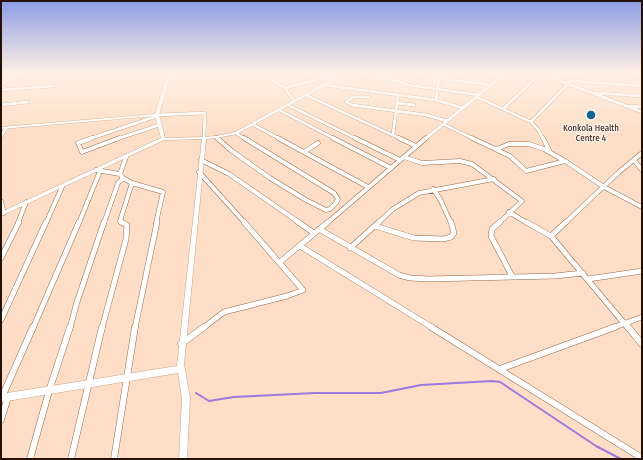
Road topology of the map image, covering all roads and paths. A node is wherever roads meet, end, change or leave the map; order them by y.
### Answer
1 (164, 93) edge
2 (289, 93) edge
3 (309, 93) edge
4 (381, 93) edge
5 (437, 93) edge
6 (464, 93) edge
7 (481, 93) edge
8 (519, 93) edge
9 (557, 93) edge
10 (593, 93) edge
11 (600, 93) edge
12 (306, 95) junction
13 (398, 96) junction
14 (478, 96) junction
15 (642, 96) edge
16 (369, 97) dead end
17 (436, 100) junction
18 (294, 101) junction
19 (28, 102) dead end
20 (397, 103) junction
21 (1, 105) edge
22 (288, 105) junction
23 (414, 105) dead end
24 (625, 106) junction
25 (642, 107) edge
26 (463, 108) junction
27 (503, 109) junction
28 (279, 110) junction
29 (396, 111) junction
30 (642, 112) edge
31 (157, 116) junction
32 (126, 117) junction
33 (447, 121) junction
34 (531, 122) junction
35 (252, 124) junction
36 (443, 124) junction
37 (127, 125) junction
38 (159, 125) junction
39 (4, 128) edge
40 (236, 133) junction
41 (393, 134) junction
42 (1, 137) edge
43 (216, 137) junction
44 (204, 138) junction
45 (163, 139) junction
46 (318, 143) dead end
47 (545, 143) junction
48 (529, 144) junction
49 (416, 146) junction
50 (497, 149) junction
51 (304, 152) junction
52 (550, 152) junction
53 (642, 153) edge
54 (404, 156) junction
55 (126, 157) junction
56 (201, 160) junction
57 (400, 160) junction
58 (634, 160) junction
59 (565, 161) junction
60 (391, 168) junction
61 (642, 170) edge
62 (98, 171) junction
63 (200, 172) junction
64 (122, 176) junction
65 (494, 179) junction
66 (132, 183) junction
67 (62, 187) junction
68 (368, 187) junction
69 (604, 187) junction
70 (433, 189) junction
71 (26, 202) junction
72 (1, 203) edge
73 (642, 207) edge
74 (510, 212) junction
75 (2, 213) edge
76 (375, 226) junction
77 (319, 229) junction
78 (314, 233) junction
79 (551, 236) junction
80 (300, 246) junction
81 (350, 248) junction
82 (1, 258) edge
83 (280, 262) junction
84 (642, 271) edge
85 (583, 273) junction
86 (512, 276) junction
87 (588, 279) junction
88 (642, 317) edge
89 (1, 320) edge
90 (624, 323) junction
91 (642, 344) edge
92 (181, 345) junction
93 (180, 369) junction
94 (500, 369) junction
95 (127, 379) junction
96 (89, 384) junction
97 (49, 391) junction
98 (4, 397) edge
99 (1, 420) edge
100 (642, 458) edge
101 (30, 459) edge
102 (71, 459) edge
103 (114, 459) edge
104 (183, 459) edge

1 - 31 street
2 - 18 street
3 - 12 street
4 - 13 street
5 - 17 street
6 - 14 street
7 - 14 street
8 - 27 street
9 - 34 street
10 - 24 street
11 - 15 street
12 - 18 street
12 - 41 street
13 - 17 street
13 - 20 street
14 - 26 street
14 - 27 street
16 - 29 street
17 - 26 street
18 - 22 street
19 - 21 street
20 - 23 street
20 - 29 street
22 - 28 street
22 - 57 street
24 - 25 street
24 - 30 street
26 - 33 street
27 - 34 street
28 - 35 street
28 - 60 street
29 - 33 street
29 - 41 street
31 - 32 street
31 - 37 street
31 - 38 street
31 - 44 street
32 - 37 street
32 - 39 street
33 - 36 street
34 - 47 street
35 - 40 street
35 - 51 street
36 - 49 street
36 - 50 street
37 - 38 street
38 - 45 street
39 - 42 street
40 - 43 street
40 - 43 street
41 - 49 street
43 - 44 street
44 - 45 street
44 - 56 street
45 - 55 street
46 - 51 street
47 - 48 street
47 - 52 street
48 - 50 street
48 - 52 street
49 - 54 street
50 - 59 street
51 - 68 street
52 - 59 street
53 - 58 street
54 - 57 street
54 - 65 street
55 - 62 street
55 - 64 street
56 - 63 street
56 - 78 street
57 - 60 street
58 - 61 street
58 - 69 street
59 - 69 street
60 - 68 street
62 - 64 street
62 - 67 street
62 - 98 street
63 - 83 street
63 - 92 street
64 - 66 street
64 - 97 street
65 - 70 street
65 - 74 street
66 - 95 street
66 - 96 street
67 - 71 street
67 - 89 street
68 - 77 street
69 - 73 street
69 - 79 street
70 - 76 street
70 - 76 street
71 - 75 street
71 - 82 street
72 - 75 street
74 - 79 street
74 - 86 street
76 - 81 street
77 - 78 street
77 - 81 street
78 - 80 street
79 - 85 street
80 - 83 street
80 - 94 street
81 - 86 street
83 - 92 street
84 - 87 street
85 - 86 street
85 - 87 street
87 - 90 street
88 - 90 street
90 - 91 street
90 - 94 street
92 - 93 street
93 - 95 street
93 - 104 street
94 - 100 street
95 - 96 street
95 - 103 street
96 - 97 street
96 - 102 street
97 - 98 street
97 - 101 street
98 - 99 street

